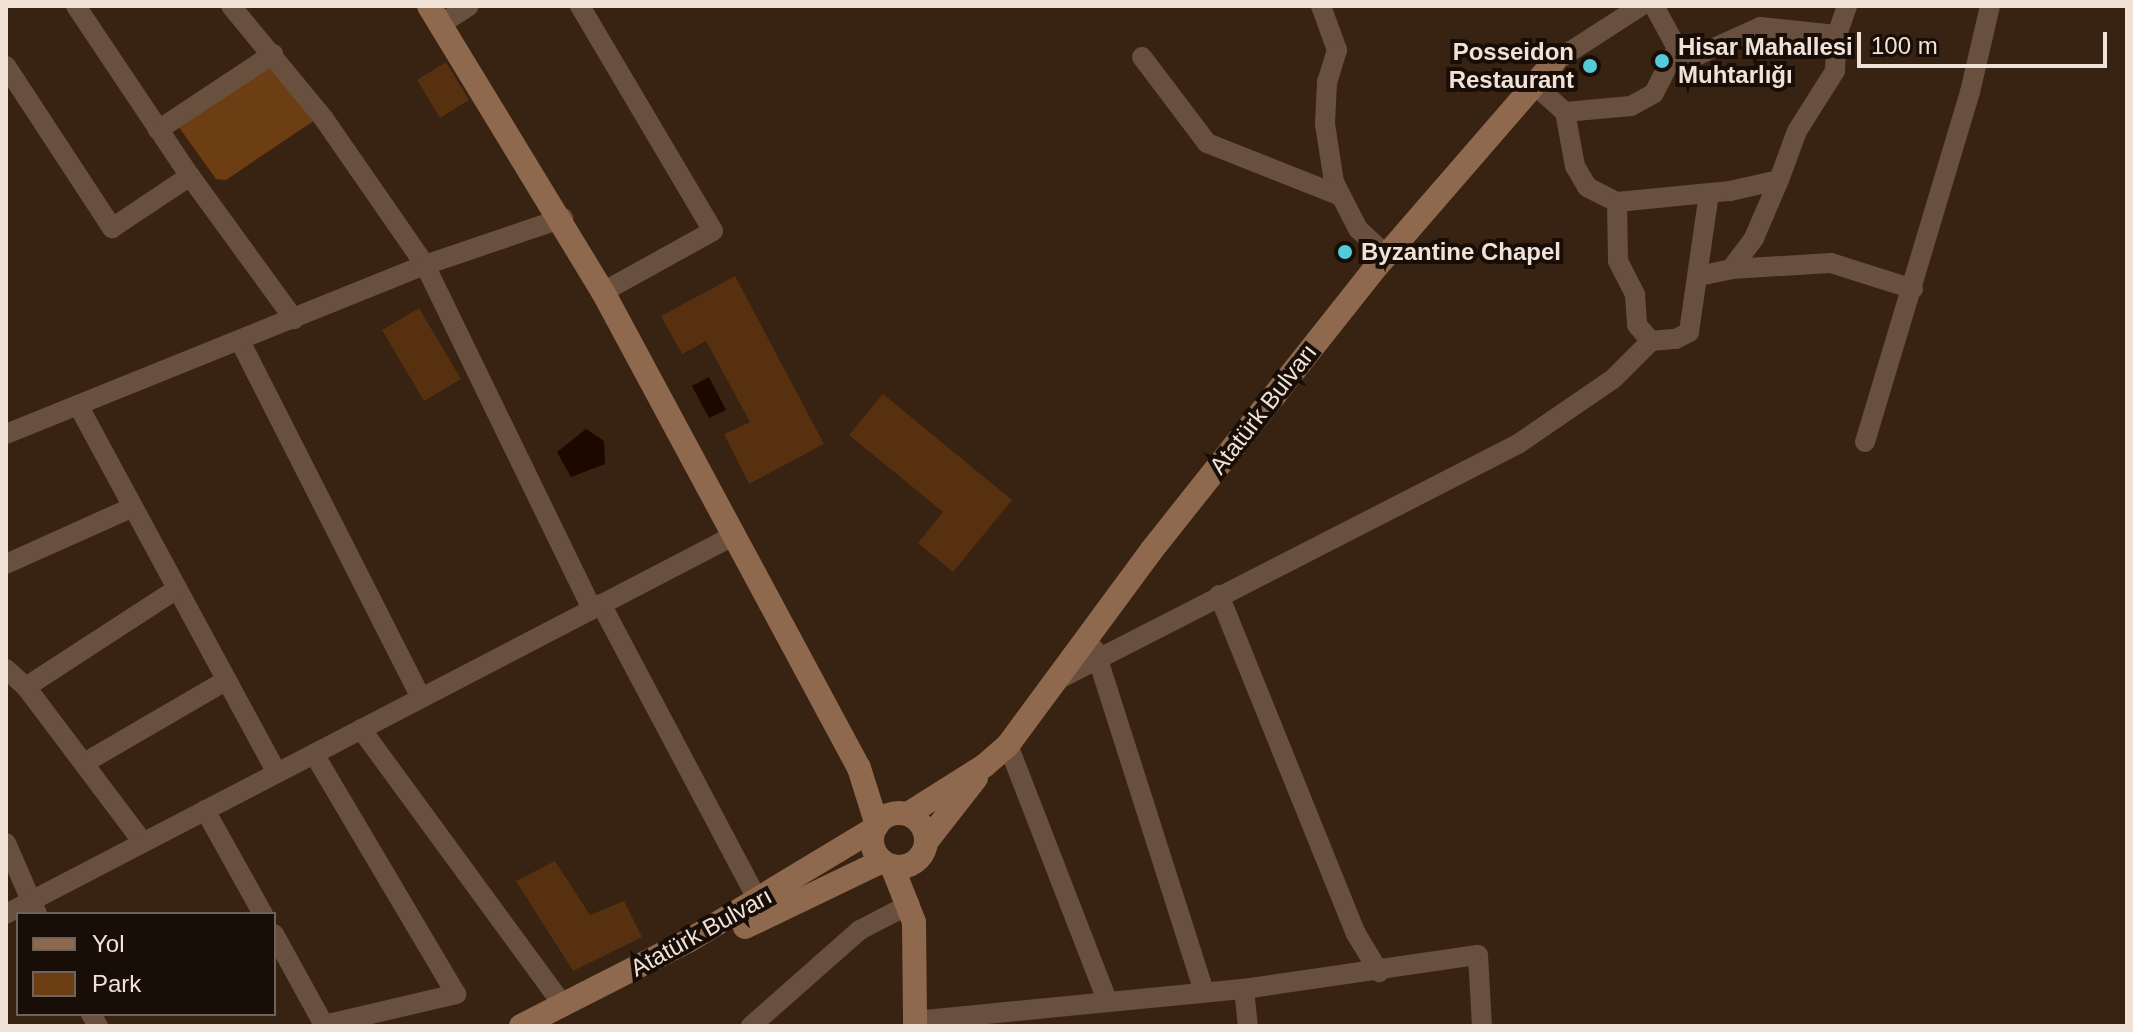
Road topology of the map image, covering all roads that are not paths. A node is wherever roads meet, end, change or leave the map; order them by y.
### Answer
1 (76, 6) edge
2 (231, 6) edge
3 (469, 6) edge
4 (580, 6) edge
5 (1321, 6) edge
6 (1641, 6) edge
7 (1654, 6) edge
8 (1847, 6) edge
9 (1990, 6) edge
10 (435, 15) edge
11 (1837, 35) junction
12 (1677, 48) junction
13 (273, 54) junction
14 (1142, 57) dead end
15 (1554, 62) joint
16 (6, 66) edge
17 (1536, 86) junction
18 (1565, 112) junction
19 (158, 130) junction
20 (190, 176) junction
21 (1779, 180) junction
22 (1709, 194) junction
23 (1341, 196) junction
24 (1617, 202) junction
25 (563, 218) junction
26 (1386, 255) junction
27 (425, 265) junction
28 (1731, 269) junction
29 (1699, 276) junction
30 (1913, 289) junction
31 (603, 292) junction
32 (294, 319) junction
33 (240, 341) junction
34 (1651, 341) junction
35 (78, 405) junction
36 (6, 434) edge
37 (1865, 442) dead end
38 (133, 507) junction
39 (731, 537) junction
40 (6, 564) edge
41 (177, 589) junction
42 (1219, 595) junction
43 (597, 606) junction
44 (1095, 649) junction
45 (6, 669) edge
46 (227, 680) junction
47 (26, 687) junction
48 (421, 698) junction
49 (361, 729) junction
50 (1008, 745) junction
51 (314, 754) junction
52 (86, 762) junction
53 (984, 766) junction
54 (277, 773) junction
55 (205, 810) junction
56 (889, 820) junction
57 (143, 842) junction
58 (6, 843) edge
59 (923, 850) junction
60 (887, 864) junction
61 (758, 901) junction
62 (910, 904) junction
63 (34, 907) edge
64 (262, 912) edge
65 (6, 914) edge
66 (276, 938) edge
67 (1379, 972) junction
68 (1203, 989) junction
69 (1244, 989) junction
70 (1107, 1000) junction
71 (557, 1016) edge
72 (756, 1024) edge
73 (915, 1024) edge
74 (521, 1026) edge
75 (1248, 1026) edge
76 (1482, 1026) edge

1 - 19 street
2 - 13 street
3 - 10 street
4 - 31 street
5 - 23 street
6 - 15 street
7 - 12 street
8 - 11 street
9 - 30 street
10 - 25 main road
11 - 12 street
11 - 21 street
12 - 18 street
13 - 19 street
13 - 27 street
14 - 23 street
15 - 17 main road, Atatürk Bulvarı
16 - 20 street
17 - 18 street
17 - 26 main road, Atatürk Bulvarı
18 - 24 street
19 - 20 street
20 - 32 street
21 - 22 street
21 - 28 street
22 - 24 street
22 - 29 street
23 - 26 street
24 - 34 street
25 - 27 street
25 - 31 main road
26 - 44 main road, Atatürk Bulvarı
27 - 32 street
27 - 43 street
28 - 29 street
28 - 30 street
29 - 34 street
30 - 37 street
31 - 39 main road
32 - 33 street
33 - 35 street
33 - 48 street
34 - 42 street
35 - 36 street
35 - 38 street
38 - 40 street
38 - 41 street
39 - 43 street
39 - 56 main road
41 - 46 street
41 - 47 street
42 - 44 street
42 - 67 street
43 - 48 street
43 - 61 street
44 - 50 main road, Atatürk Bulvarı
44 - 68 street
45 - 47 street
46 - 52 street
46 - 54 street
47 - 52 street
48 - 49 street
49 - 51 street
49 - 71 street
50 - 53 main road, Atatürk Bulvarı
50 - 70 street
51 - 54 street
51 - 66 street
52 - 57 street
53 - 56 main road, Atatürk Bulvarı
53 - 59 main road, Atatürk Bulvarı
54 - 55 street
55 - 57 street
55 - 64 street
56 - 59 main road
56 - 60 main road
56 - 61 main road, Atatürk Bulvarı
57 - 63 street
58 - 63 street
59 - 60 main road
59 - 62 main road
60 - 62 main road
60 - 71 main road, Atatürk Bulvarı
61 - 71 main road, Atatürk Bulvarı
62 - 72 street
62 - 73 main road
63 - 65 street
67 - 69 street
67 - 76 street
68 - 69 street
68 - 70 street
69 - 75 street
70 - 73 street
71 - 74 main road, Atatürk Bulvarı

